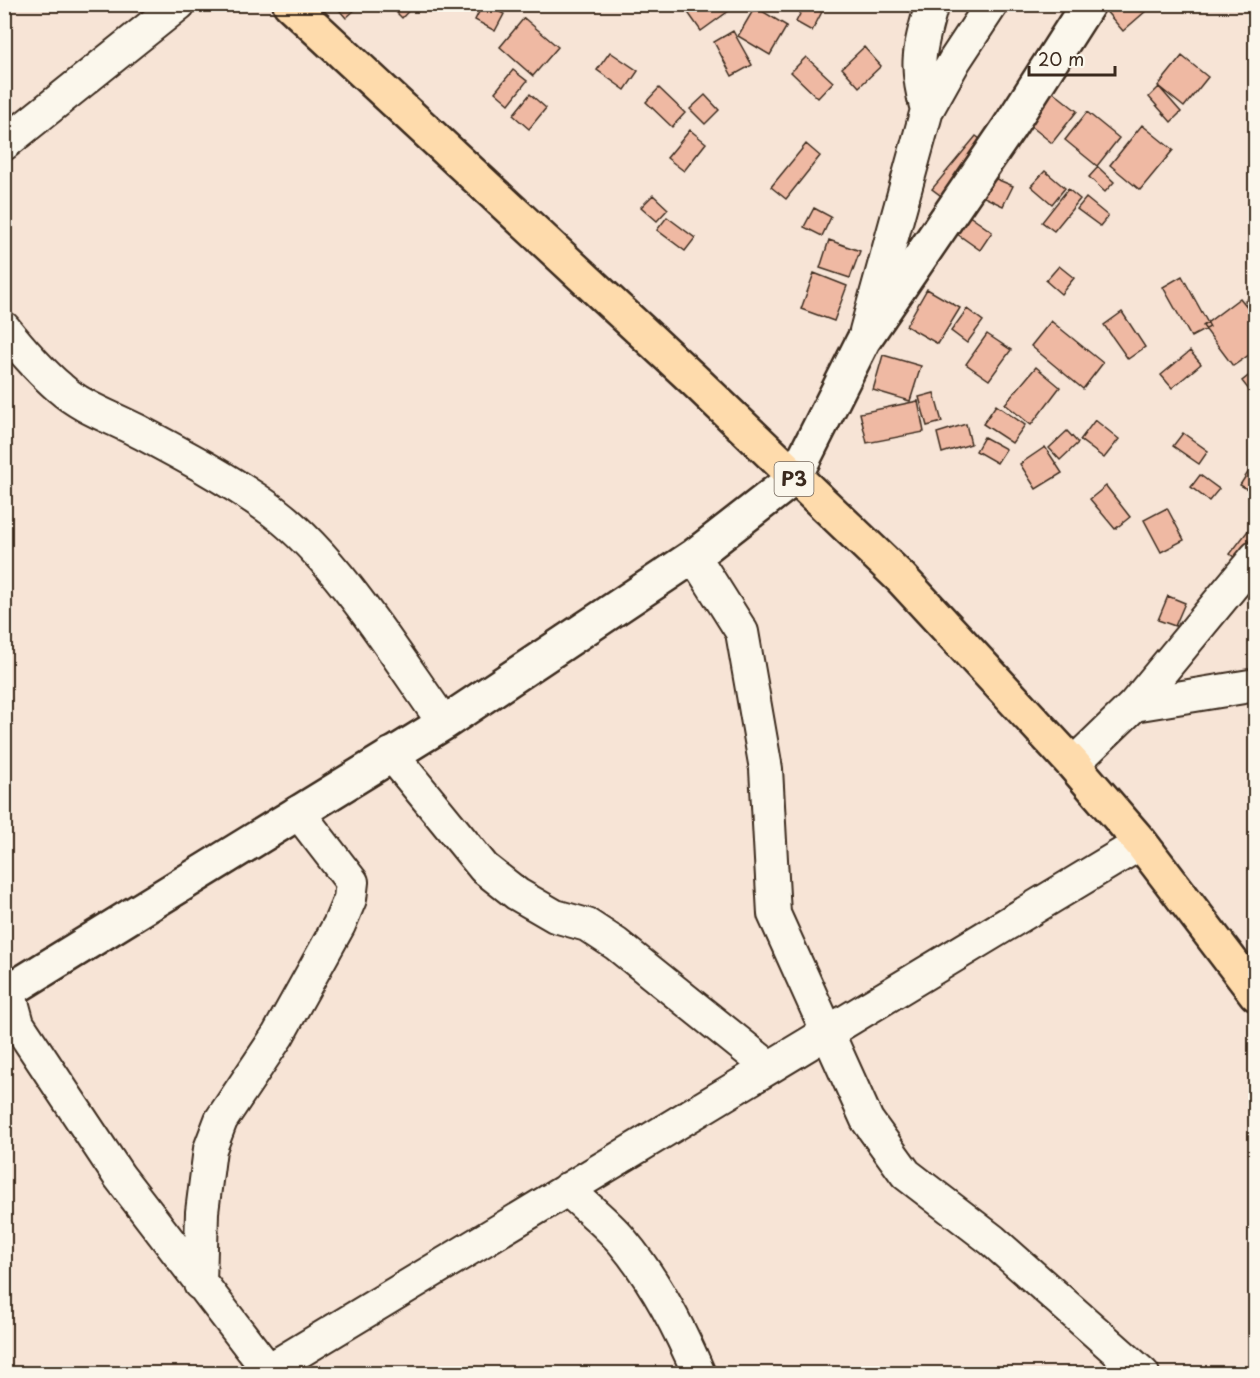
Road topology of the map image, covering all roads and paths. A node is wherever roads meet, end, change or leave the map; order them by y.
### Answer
1 (179, 4) edge
2 (290, 4) edge
3 (932, 4) edge
4 (992, 4) edge
5 (1088, 4) edge
6 (927, 111) junction
7 (4, 144) edge
8 (4, 328) edge
9 (863, 341) junction
10 (794, 478) junction
11 (694, 556) junction
12 (1256, 557) edge
13 (1256, 685) edge
14 (1134, 705) junction
15 (444, 723) junction
16 (391, 754) junction
17 (1073, 764) junction
18 (298, 812) junction
19 (1141, 843) junction
20 (6, 990) edge
21 (1256, 994) edge
22 (826, 1034) junction
23 (769, 1067) junction
24 (567, 1189) junction
25 (200, 1284) junction
26 (265, 1372) edge
27 (699, 1374) edge
28 (1143, 1374) edge

1 - 7 street
2 - 10 main road, P3
3 - 6 street
4 - 6 street
5 - 9 main road
6 - 9 street
8 - 15 street
9 - 10 main road
10 - 11 main road
10 - 17 main road, P3
11 - 15 main road
11 - 22 street
12 - 14 street
13 - 14 street
14 - 17 street
15 - 16 main road
16 - 18 main road
16 - 23 street
17 - 19 main road, P3
18 - 20 main road
18 - 25 street
19 - 21 main road, P3
19 - 22 street
20 - 25 street
22 - 23 street
22 - 28 street
23 - 24 street
24 - 26 street
24 - 27 street
25 - 26 street

